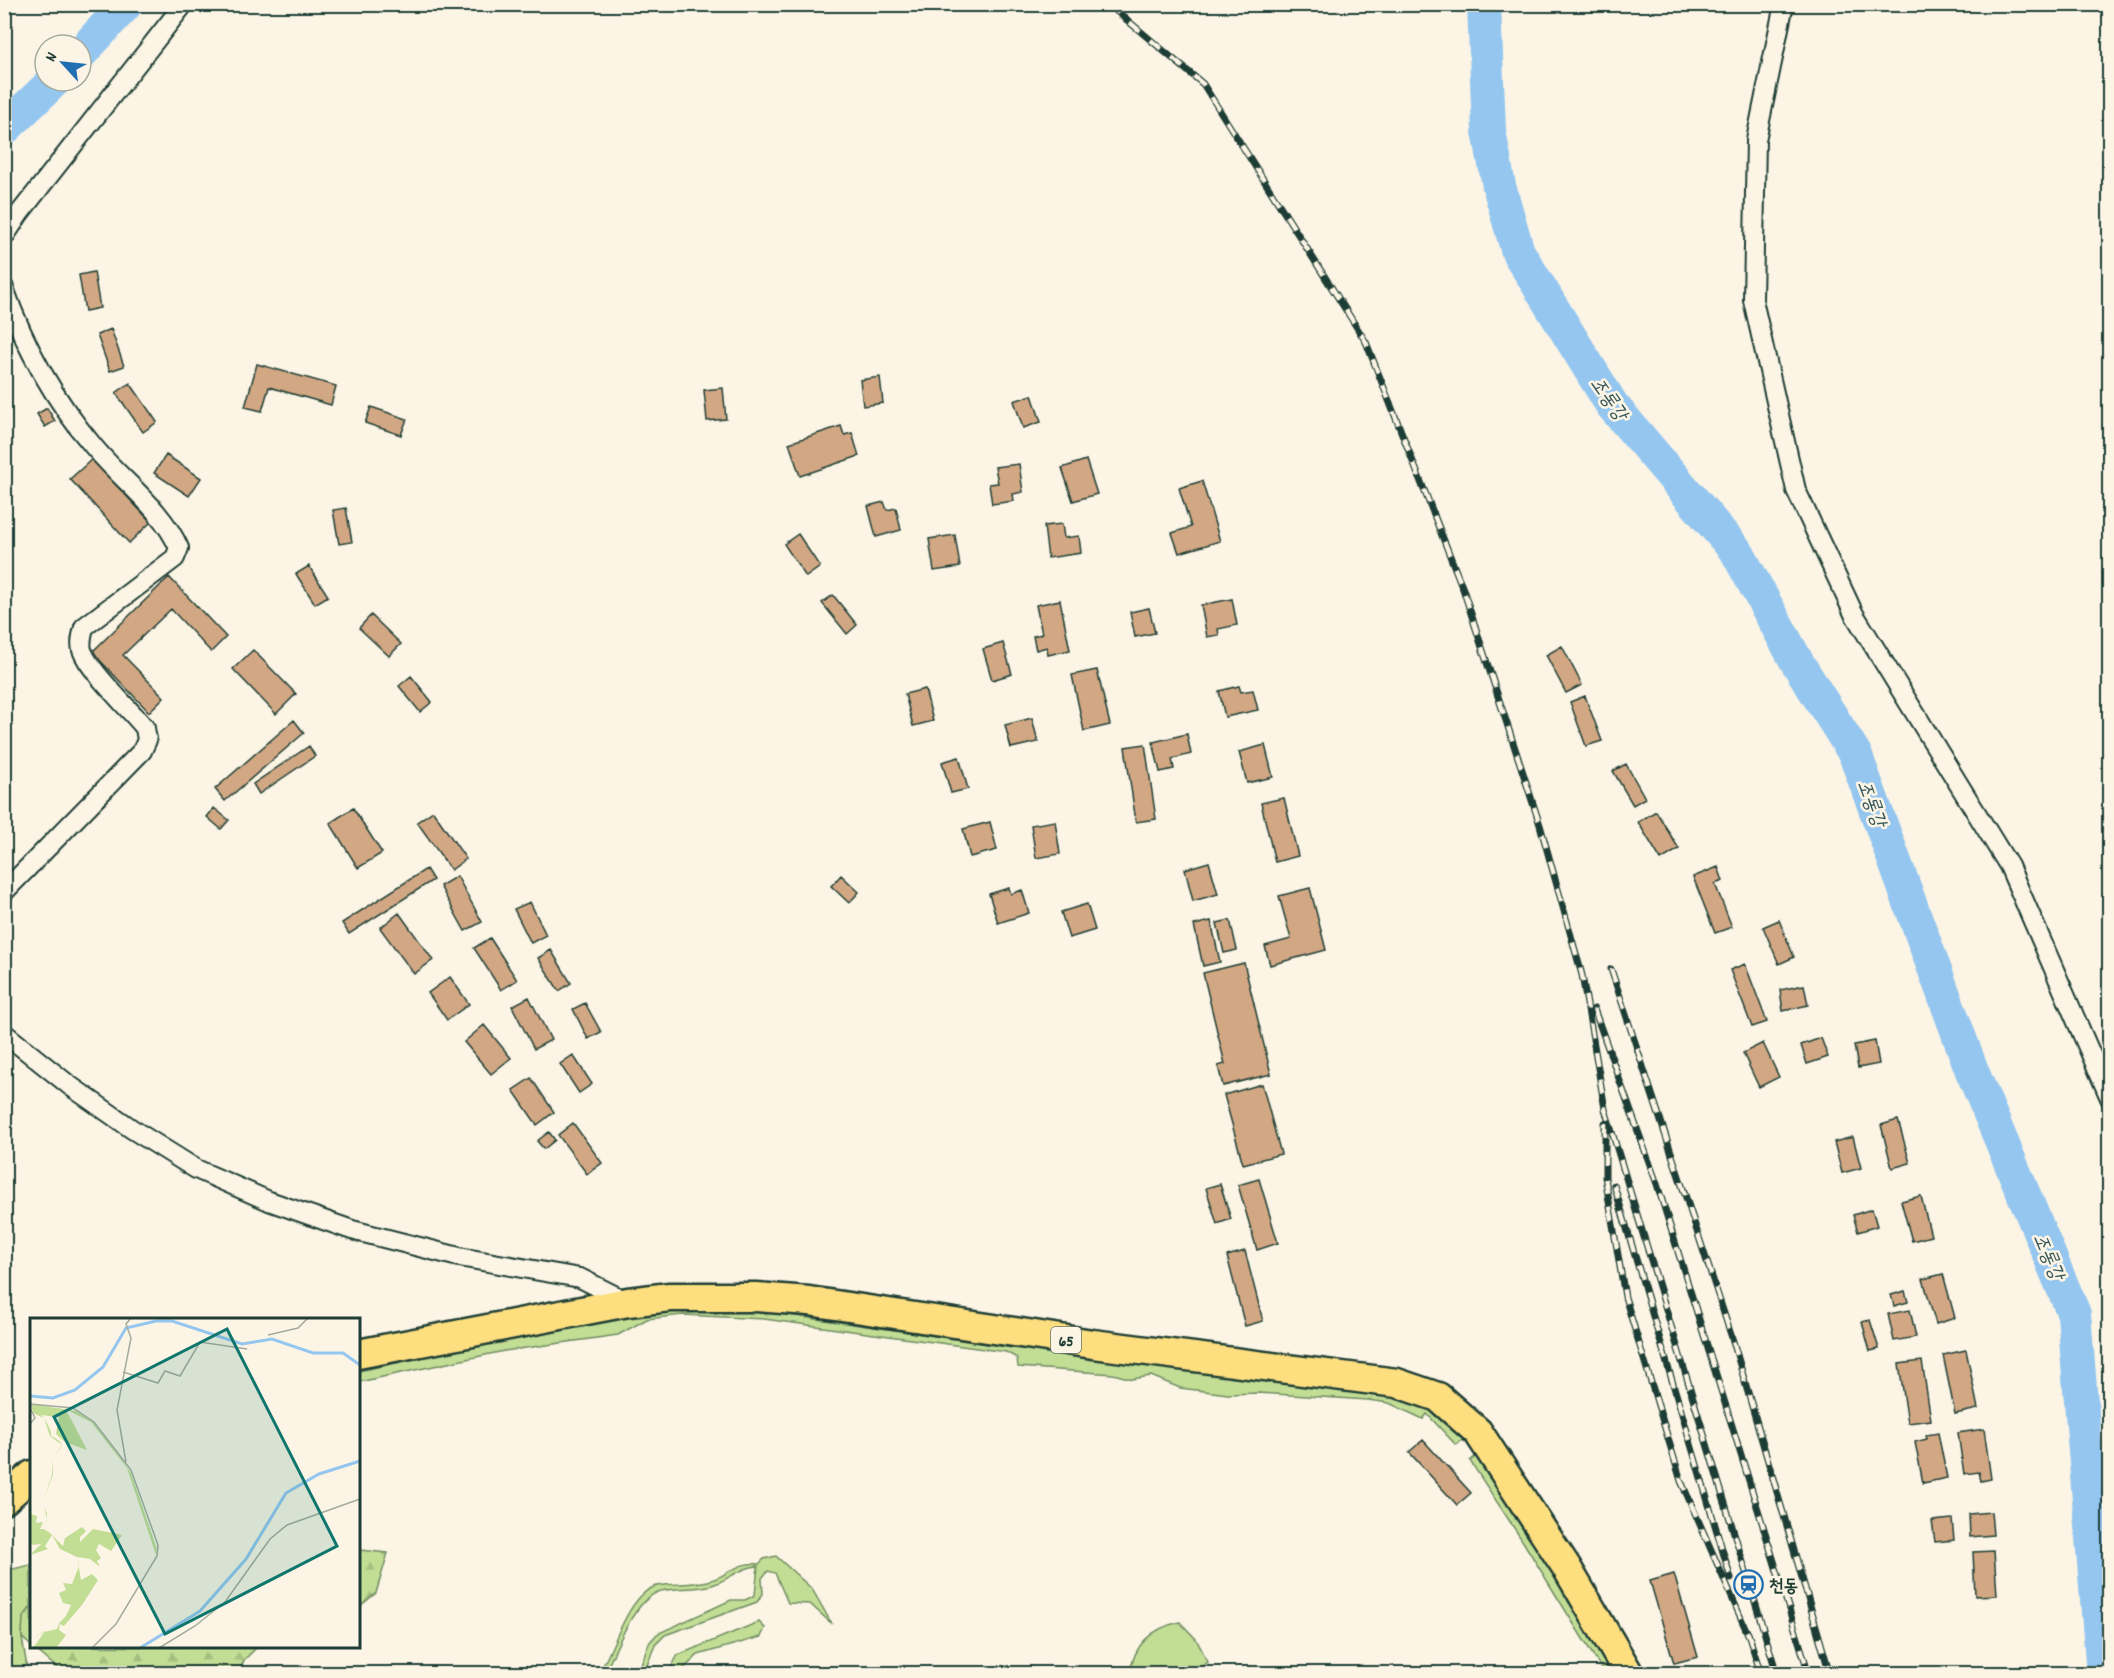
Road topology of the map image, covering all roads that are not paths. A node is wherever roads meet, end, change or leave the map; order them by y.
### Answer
1 (184, 4) edge
2 (1784, 4) edge
3 (4, 237) edge
4 (4, 288) edge
5 (4, 892) edge
6 (4, 1033) edge
7 (2109, 1098) edge
8 (628, 1302) junction
9 (360, 1354) edge
10 (30, 1477) edge
11 (4, 1500) edge
12 (1629, 1674) edge

1 - 3 street
2 - 7 street
4 - 5 street
6 - 8 street
8 - 9 main road, 65
8 - 12 main road, 65
10 - 11 main road

